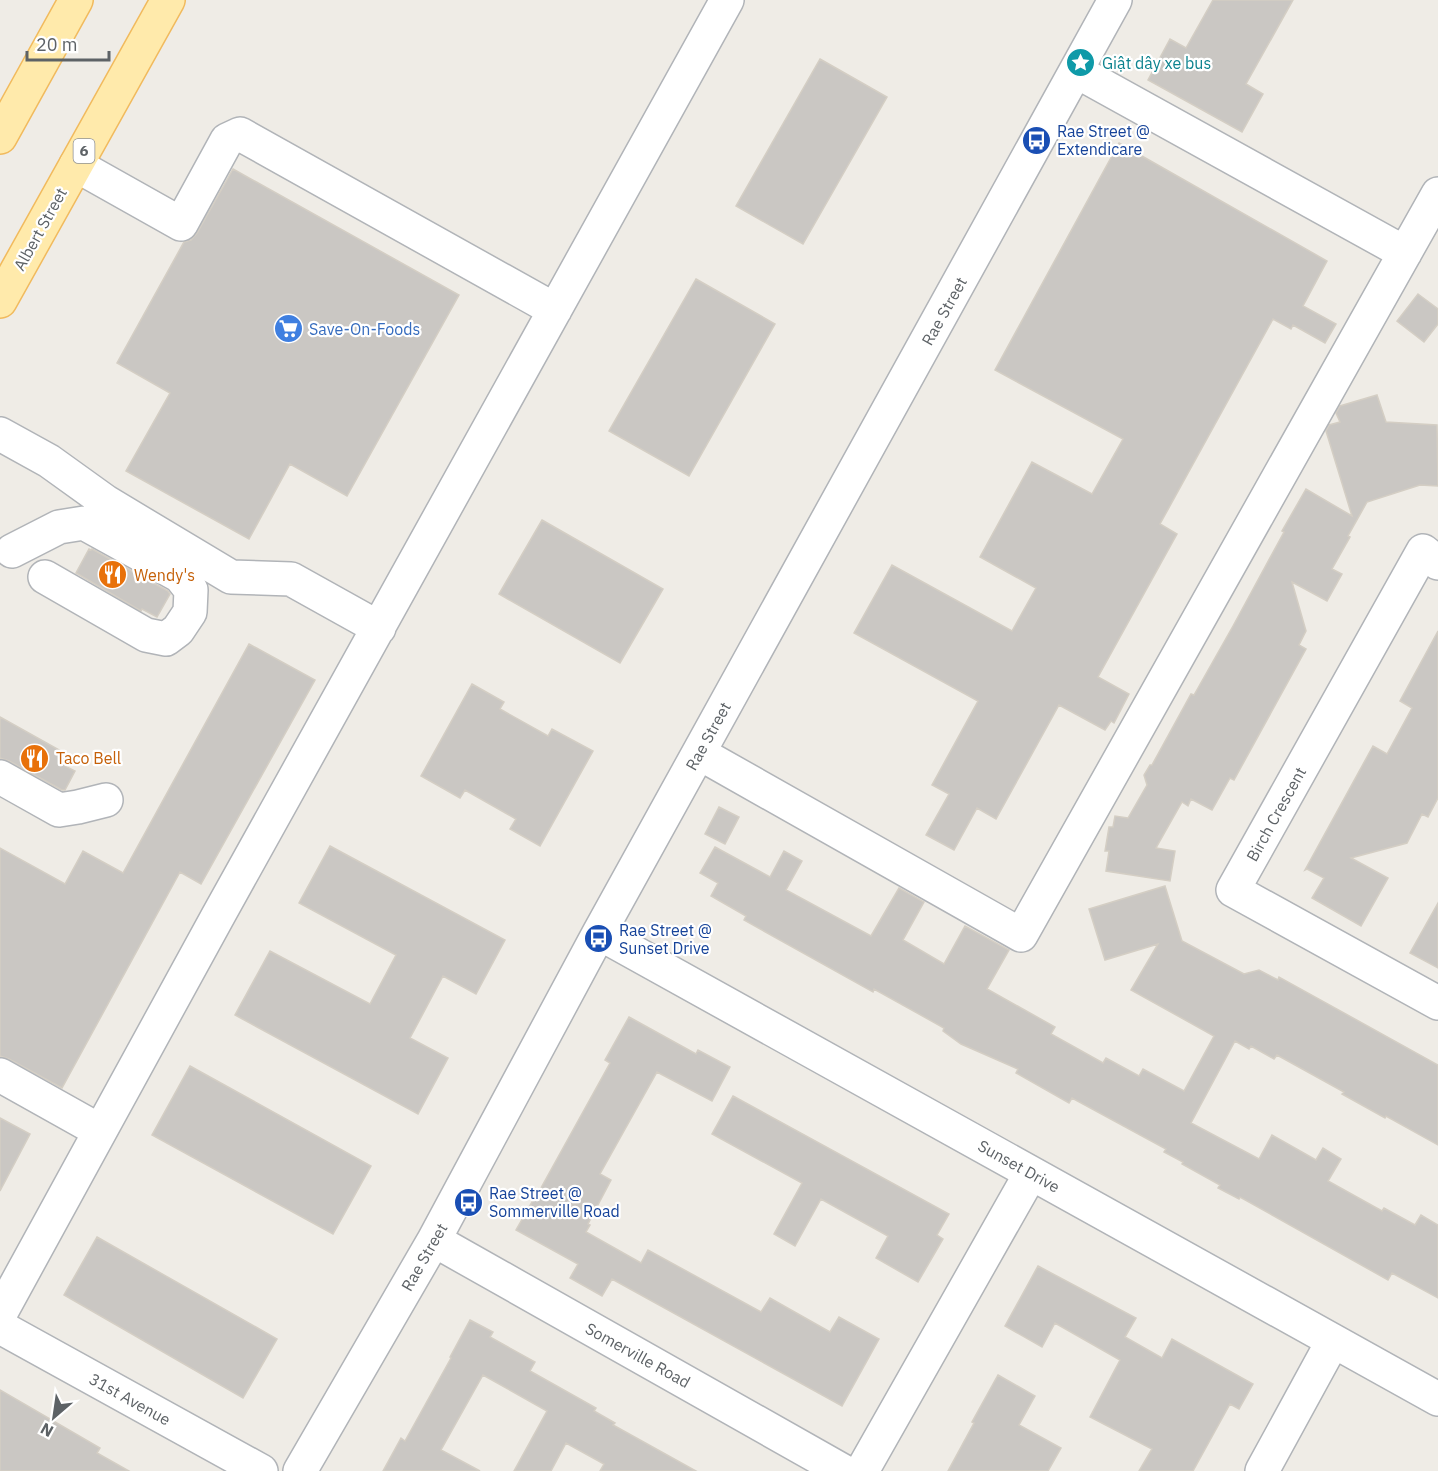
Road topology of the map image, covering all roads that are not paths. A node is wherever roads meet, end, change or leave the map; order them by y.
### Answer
1 (76, 0) edge
2 (168, 0) edge
3 (727, 0) edge
4 (1115, 0) edge
5 (1076, 71) junction
6 (0, 137) edge
7 (76, 165) junction
8 (1438, 194) edge
9 (1405, 253) junction
10 (0, 301) edge
11 (555, 310) junction
12 (0, 434) edge
13 (12, 551) dead end
14 (1438, 563) edge
15 (45, 577) dead end
16 (379, 628) junction
17 (699, 753) junction
18 (0, 777) edge
19 (106, 800) dead end
20 (599, 933) junction
21 (1438, 1003) edge
22 (0, 1075) edge
23 (100, 1131) junction
24 (1031, 1173) junction
25 (434, 1240) junction
26 (0, 1314) edge
27 (0, 1327) edge
28 (1333, 1341) junction
29 (1438, 1399) edge
30 (261, 1471) edge
31 (300, 1471) edge
32 (843, 1471) edge
33 (862, 1471) edge
34 (1262, 1471) edge

1 - 6 main road
2 - 7 main road, Albert Street / 6
3 - 11 street
4 - 5 street, Rae Street
5 - 9 street
5 - 17 street, Rae Street
7 - 10 main road, Albert Street / 6
7 - 11 street
8 - 9 street
9 - 17 street
11 - 16 street
12 - 16 street
13 - 15 street
14 - 21 street, Birch Crescent
16 - 23 street
17 - 20 street, Rae Street
18 - 19 street
20 - 24 street, Sunset Drive
20 - 25 street, Rae Street
22 - 23 street
23 - 26 street
24 - 28 street, Sunset Drive
24 - 33 street
25 - 31 street, Rae Street
25 - 32 street, Somerville Road
27 - 30 street, 31st Avenue
28 - 29 street, Sunset Drive
28 - 34 street

